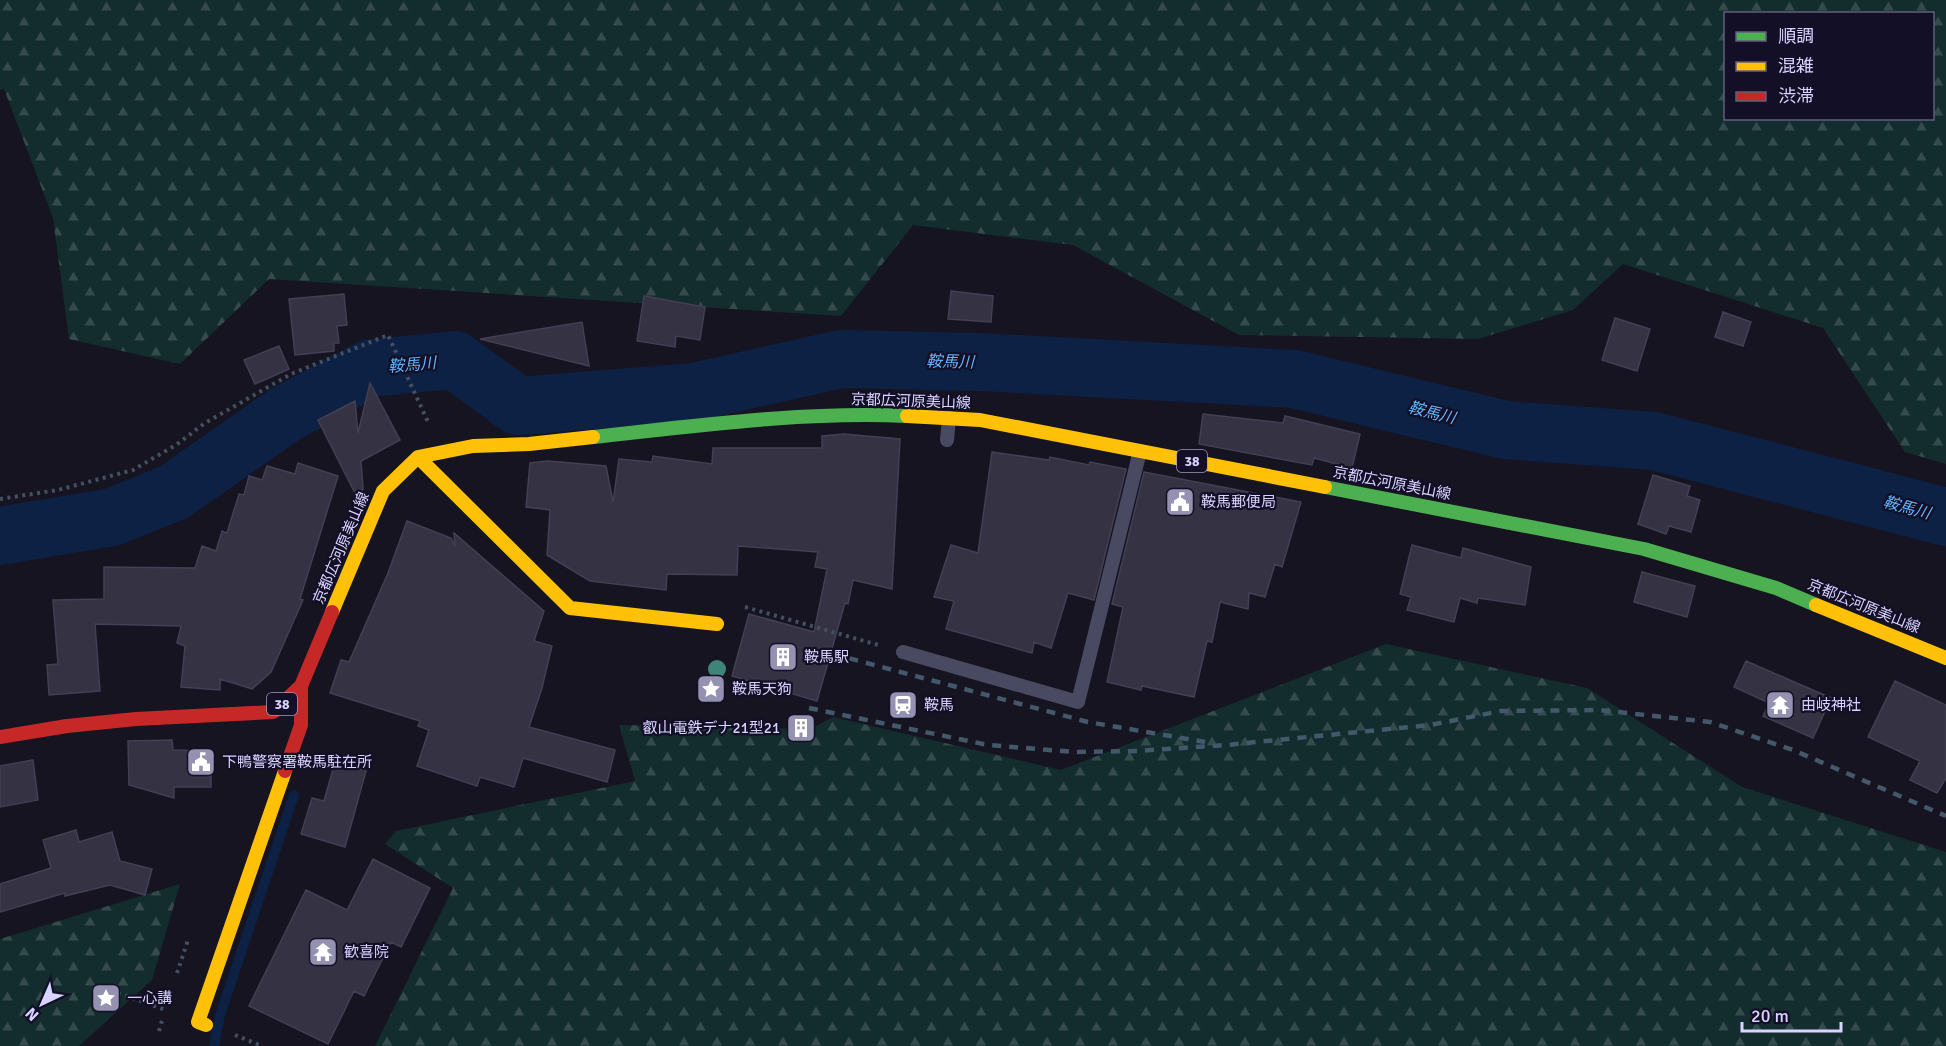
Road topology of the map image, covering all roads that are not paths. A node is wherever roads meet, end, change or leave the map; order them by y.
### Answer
1 (949, 418) junction
2 (947, 440) dead end
3 (1140, 451) junction
4 (418, 457) junction
5 (717, 624) road end
6 (903, 652) road end
7 (1946, 658) edge
8 (301, 686) junction
9 (0, 737) edge
10 (202, 1023) road end

1 - 2 lane
1 - 3 main road, 京都広河原美山線 / 38
1 - 4 main road, 京都広河原美山線 / 38
3 - 6 lane
3 - 7 main road, 京都広河原美山線 / 38
4 - 5 main road
4 - 8 main road, 京都広河原美山線 / 38
8 - 9 main road, 京都広河原美山線 / 38
8 - 10 main road

